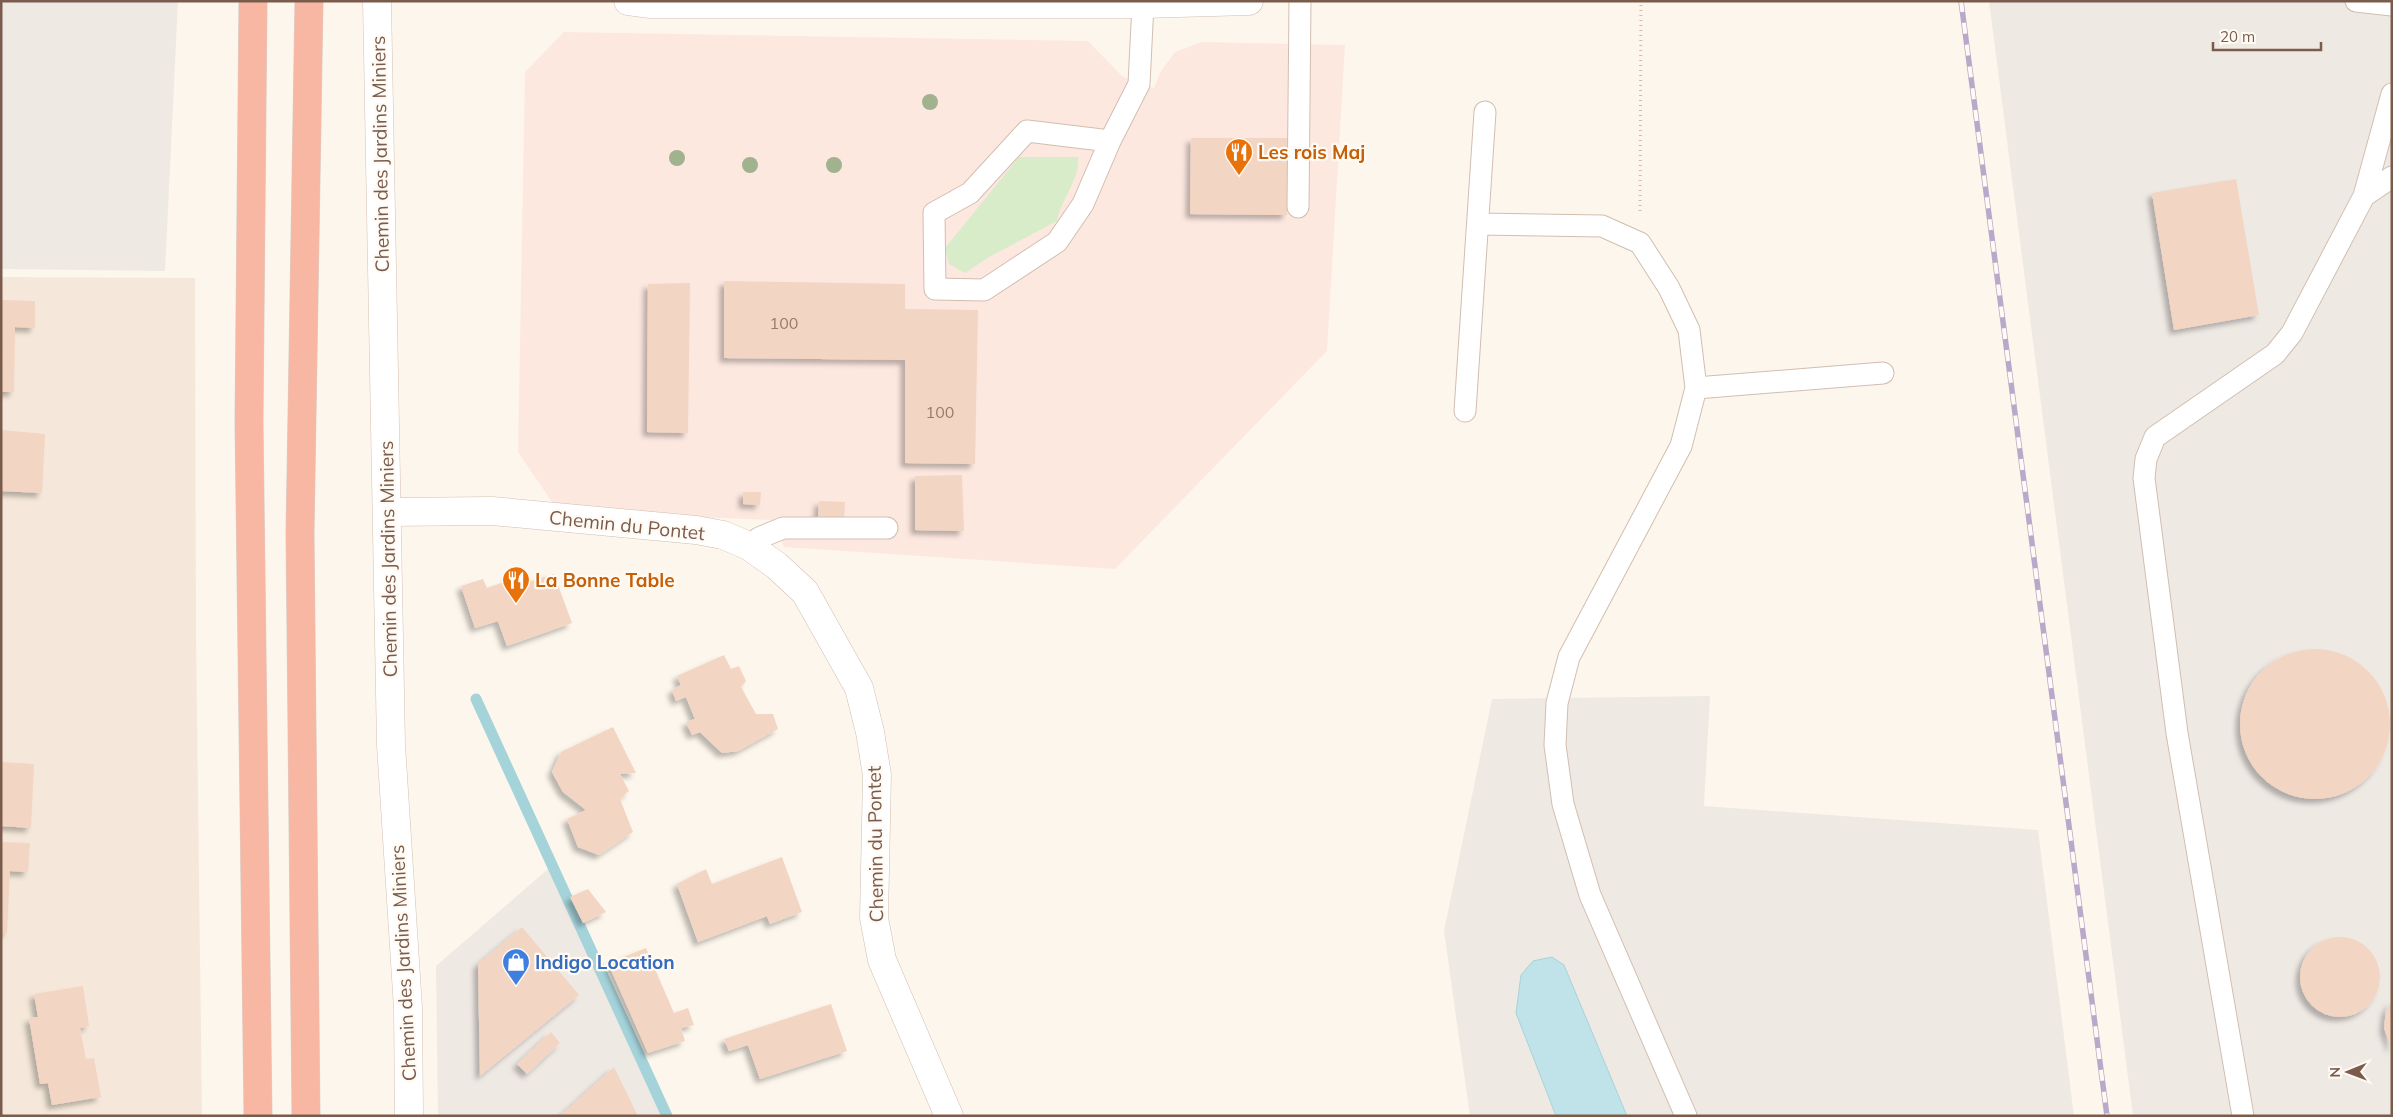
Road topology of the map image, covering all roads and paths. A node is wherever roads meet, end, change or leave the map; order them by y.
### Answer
1 (253, 1) edge
2 (309, 1) edge
3 (377, 1) edge
4 (628, 1) edge
5 (1249, 1) edge
6 (1300, 1) edge
7 (1641, 1) edge
8 (2356, 1) edge
9 (839, 2) edge
10 (1143, 4) junction
11 (2392, 5) edge
12 (2392, 94) edge
13 (1485, 112) dead end
14 (1110, 141) junction
15 (2392, 177) edge
16 (2364, 196) junction
17 (1298, 207) dead end
18 (1478, 224) junction
19 (1640, 243) junction
20 (1883, 373) dead end
21 (1696, 388) junction
22 (1465, 411) dead end
23 (387, 512) junction
24 (887, 528) dead end
25 (749, 546) junction
26 (258, 1116) edge
27 (306, 1116) edge
28 (409, 1116) edge
29 (949, 1116) edge
30 (1686, 1116) edge
31 (2243, 1116) edge

1 - 26 highway
2 - 27 highway
3 - 23 street, Chemin des Jardins Miniers
4 - 9 street
5 - 10 street
6 - 17 lane
7 - 19 path
8 - 11 lane
9 - 10 street
10 - 14 lane
12 - 16 lane
13 - 18 lane
14 - 14 lane
15 - 16 lane
16 - 31 lane
18 - 19 lane
18 - 22 lane
19 - 21 lane
20 - 21 lane
21 - 30 lane
23 - 25 street, Chemin du Pontet
23 - 28 street, Chemin des Jardins Miniers
24 - 25 lane
25 - 29 street, Chemin du Pontet

